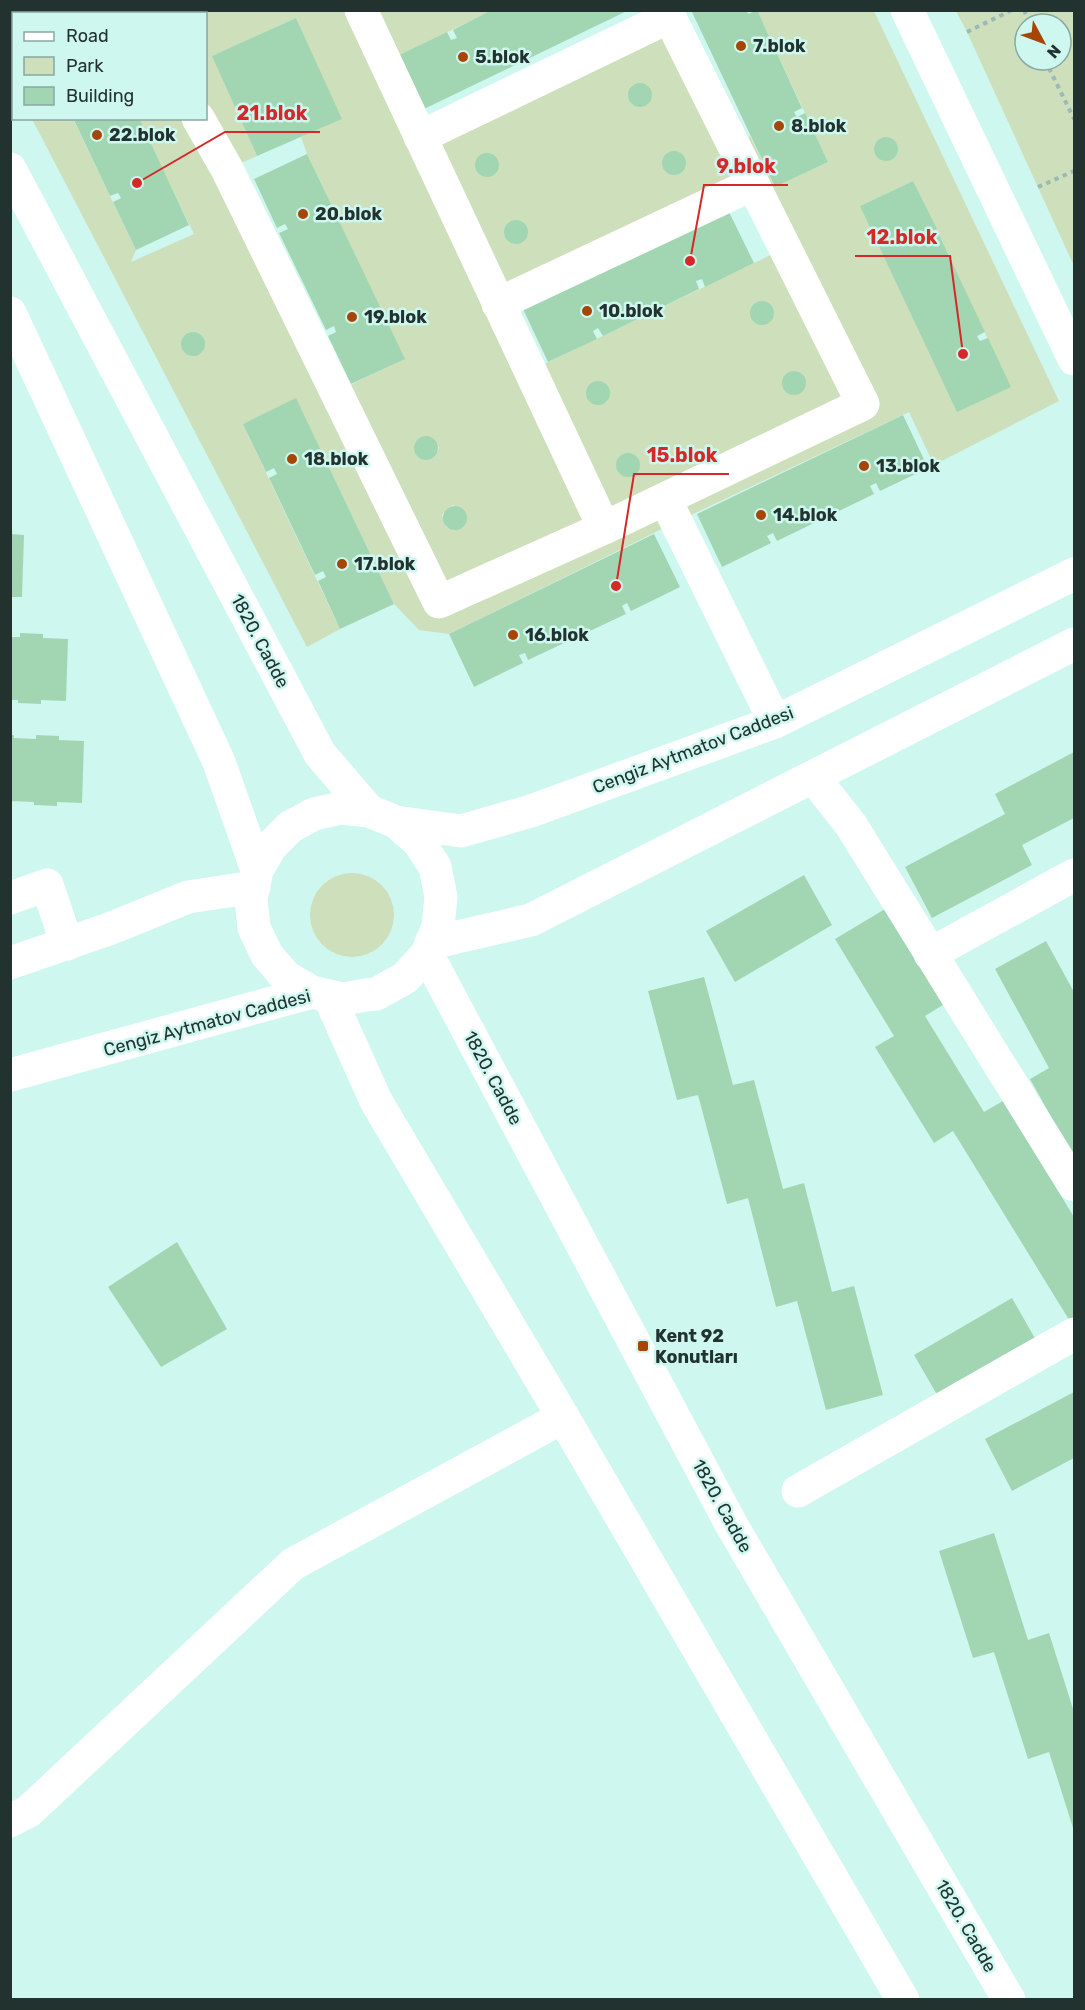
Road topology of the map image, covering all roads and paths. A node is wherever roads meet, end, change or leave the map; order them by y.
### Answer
1 (361, 10) edge
2 (907, 10) edge
3 (1012, 10) edge
4 (667, 14) edge
5 (967, 32) dead end
6 (1051, 72) edge
7 (1074, 119) edge
8 (199, 120) edge
9 (420, 137) junction
10 (10, 169) edge
11 (1074, 171) edge
12 (753, 184) junction
13 (1038, 187) dead end
14 (498, 304) junction
15 (10, 313) edge
16 (1074, 359) edge
17 (665, 499) junction
18 (604, 528) junction
19 (1074, 574) edge
20 (1074, 644) edge
21 (775, 722) junction
22 (814, 778) junction
23 (382, 817) junction
24 (1074, 875) edge
25 (256, 879) junction
26 (10, 898) edge
27 (67, 944) junction
28 (429, 949) junction
29 (930, 954) junction
30 (10, 963) edge
31 (320, 994) junction
32 (10, 1075) edge
33 (1074, 1185) edge
34 (1074, 1334) edge
35 (563, 1417) junction
36 (798, 1491) dead end
37 (10, 1821) edge
38 (903, 2000) edge
39 (1009, 2000) edge

1 - 9 main road
2 - 16 main road
3 - 5 path
4 - 9 main road
4 - 12 main road
6 - 7 path
8 - 18 main road
9 - 14 main road
10 - 23 main road, 1820. Cadde
11 - 13 path
12 - 14 main road
12 - 17 main road
14 - 18 main road
15 - 25 main road
17 - 18 main road
17 - 21 main road
19 - 21 main road, Cengiz Aytmatov Caddesi
20 - 22 main road
21 - 23 main road, Cengiz Aytmatov Caddesi
22 - 28 main road
22 - 29 main road
23 - 25 main road, Cengiz Aytmatov Caddesi
23 - 28 main road, 1820. Cadde
24 - 29 main road
25 - 27 main road
25 - 31 main road
26 - 27 main road
27 - 30 main road
28 - 31 main road, Cengiz Aytmatov Caddesi
28 - 39 main road, 1820. Cadde
29 - 33 main road
31 - 32 main road, Cengiz Aytmatov Caddesi
31 - 35 main road
34 - 36 main road
35 - 37 main road
35 - 38 main road

